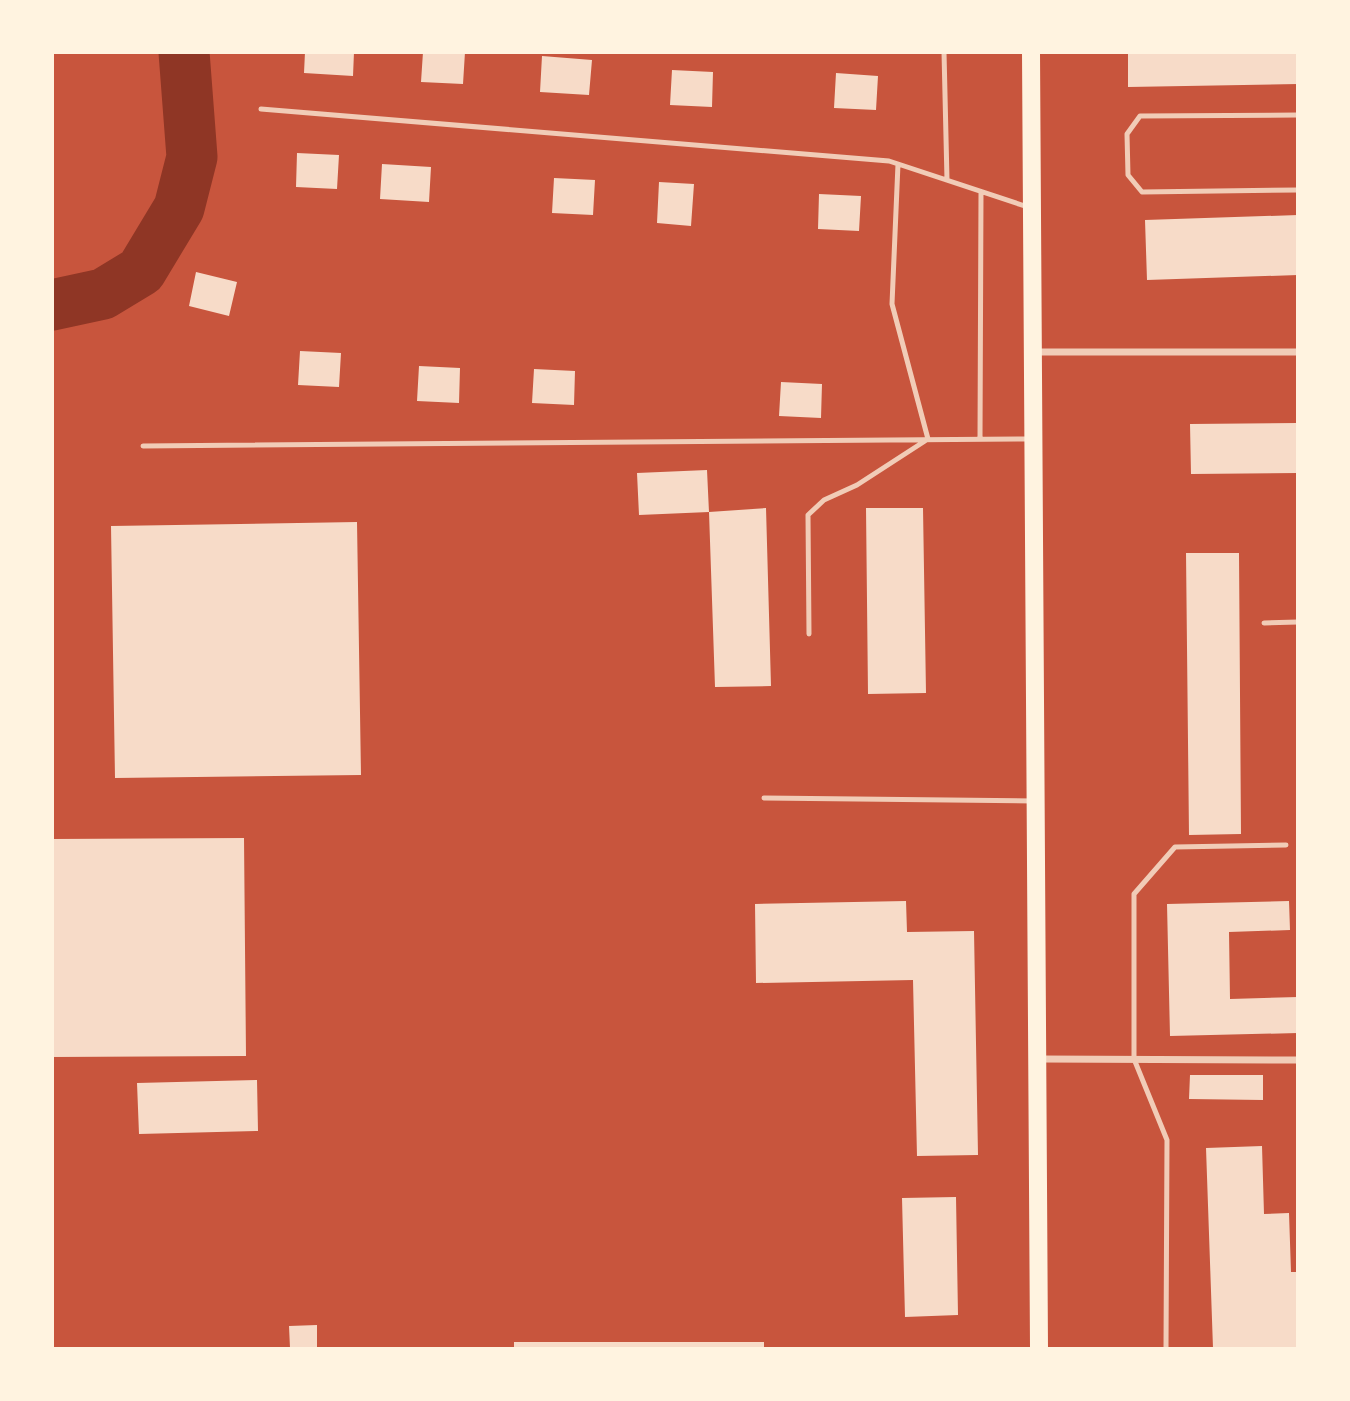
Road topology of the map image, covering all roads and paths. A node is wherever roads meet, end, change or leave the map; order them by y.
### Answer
1 (944, 52) edge
2 (1031, 52) edge
3 (261, 110) dead end
4 (1297, 115) edge
5 (898, 164) junction
6 (947, 180) junction
7 (1297, 190) edge
8 (981, 192) junction
9 (1031, 208) junction
10 (1032, 352) junction
11 (1297, 352) edge
12 (928, 439) junction
13 (980, 439) junction
14 (1033, 439) junction
15 (143, 446) dead end
16 (1297, 622) edge
17 (1264, 623) dead end
18 (809, 634) dead end
19 (764, 798) dead end
20 (1037, 801) junction
21 (1286, 845) dead end
22 (1039, 1059) junction
23 (1134, 1059) junction
24 (1297, 1060) edge
25 (1039, 1349) edge
26 (1166, 1349) edge

1 - 6 lane
2 - 9 main road
3 - 5 lane
4 - 7 lane
5 - 6 lane
5 - 12 lane
6 - 8 lane
8 - 9 lane
8 - 13 lane
9 - 10 main road
10 - 11 street
10 - 14 main road
12 - 13 lane
12 - 15 lane
12 - 18 lane
13 - 14 lane
14 - 20 main road
16 - 17 lane
19 - 20 lane
20 - 22 main road
21 - 23 lane
22 - 23 street
22 - 25 main road
23 - 24 street
23 - 26 lane

